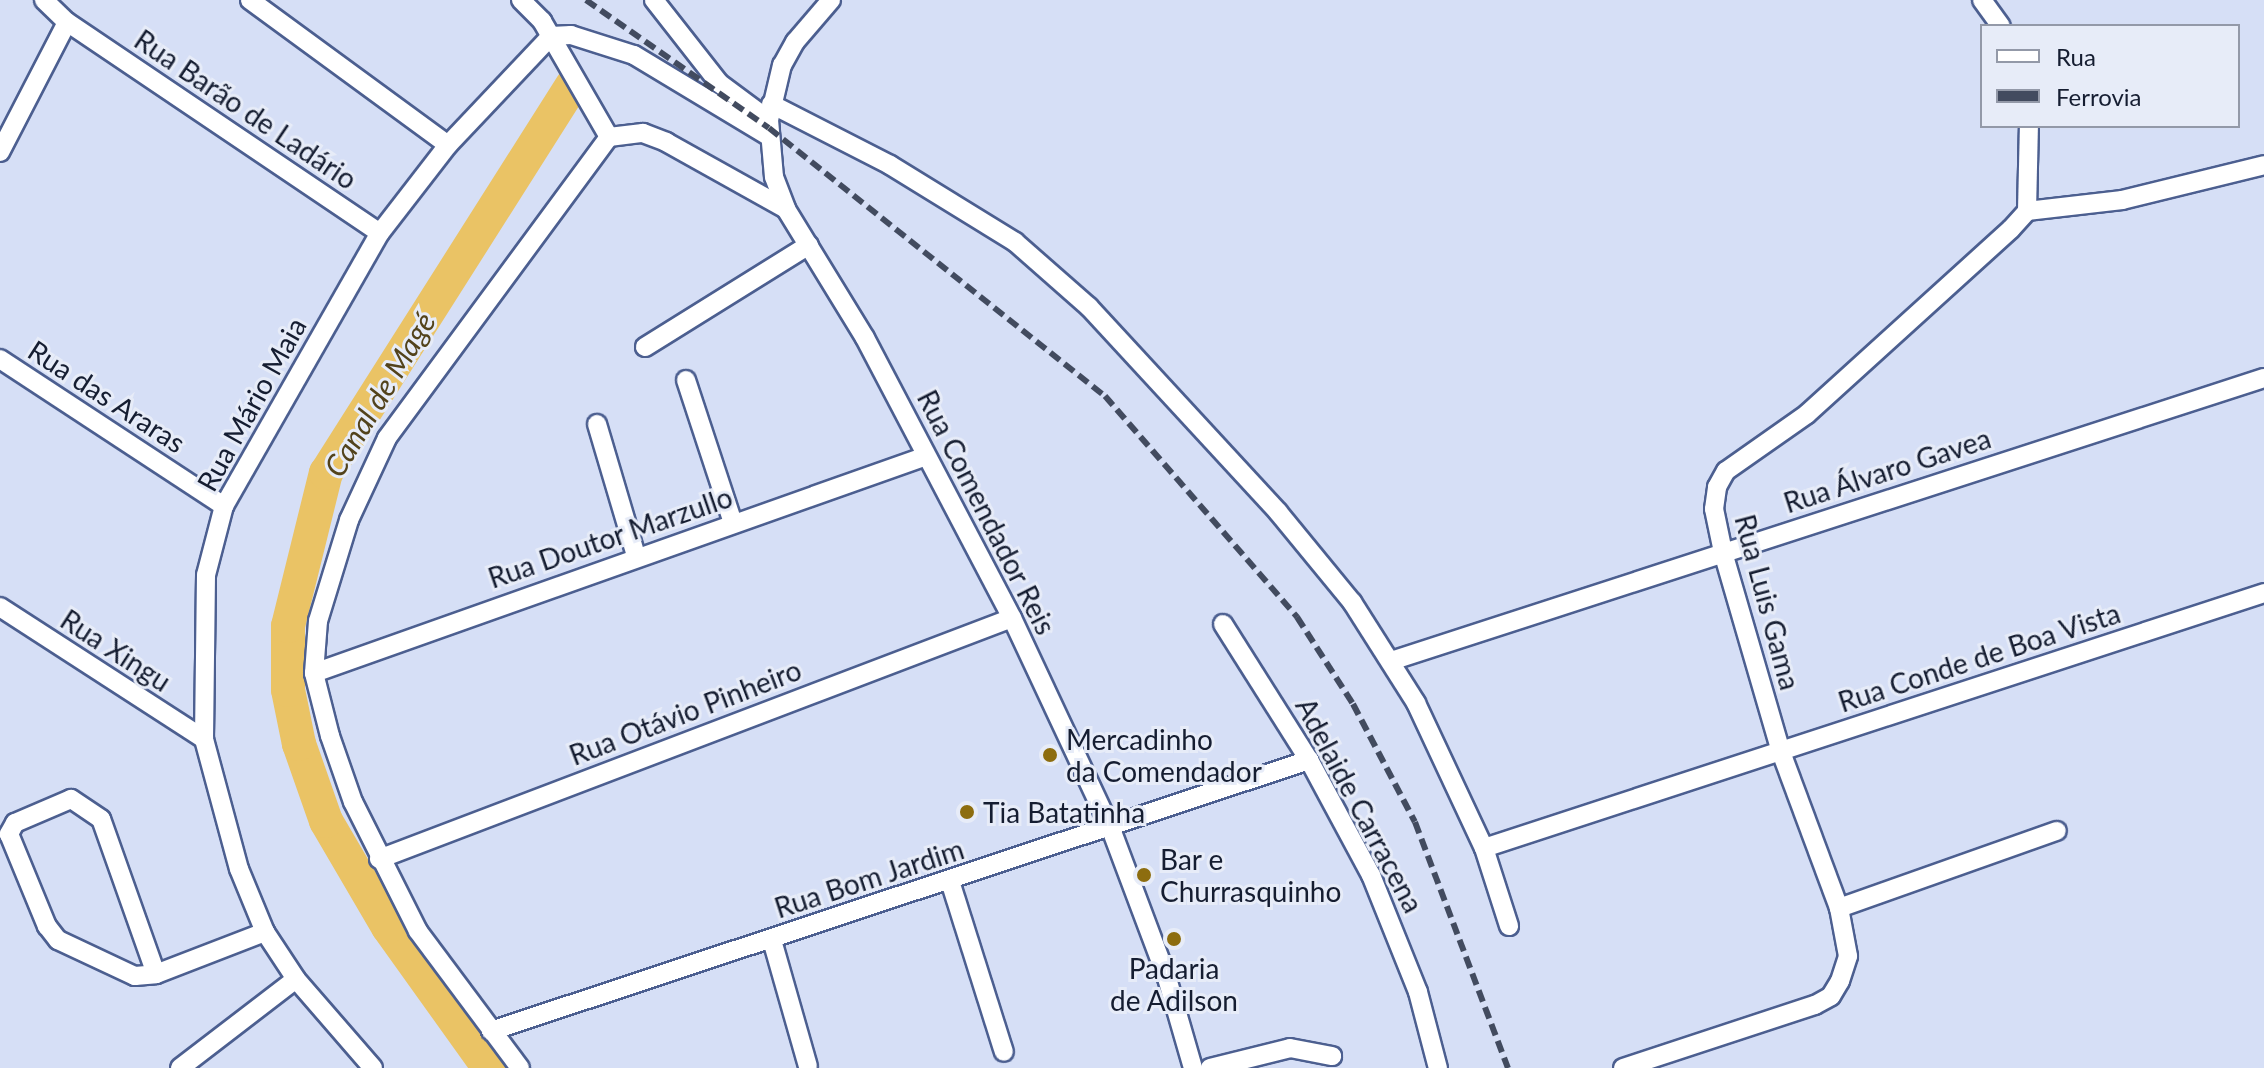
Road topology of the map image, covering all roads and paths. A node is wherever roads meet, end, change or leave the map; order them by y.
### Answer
1 (44, 0) edge
2 (250, 0) edge
3 (521, 0) edge
4 (654, 0) edge
5 (831, 0) edge
6 (1982, 0) edge
7 (67, 22) junction
8 (2000, 24) edge
9 (551, 36) junction
10 (770, 120) junction
11 (2029, 128) edge
12 (609, 137) junction
13 (448, 145) junction
14 (0, 152) edge
15 (2264, 165) edge
16 (786, 209) junction
17 (2027, 211) junction
18 (380, 233) junction
19 (809, 245) junction
20 (645, 347) dead end
21 (0, 359) edge
22 (2264, 378) edge
23 (686, 380) dead end
24 (597, 424) dead end
25 (926, 456) junction
26 (224, 506) junction
27 (733, 523) junction
28 (1723, 552) junction
29 (636, 556) junction
30 (2264, 593) edge
31 (0, 607) edge
32 (1012, 618) junction
33 (1223, 624) dead end
34 (1391, 661) junction
35 (314, 673) junction
36 (204, 739) junction
37 (1781, 752) junction
38 (1309, 760) junction
39 (1111, 829) junction
40 (2057, 831) dead end
41 (1484, 848) junction
42 (379, 859) junction
43 (950, 881) junction
44 (1839, 908) junction
45 (1509, 926) dead end
46 (265, 932) junction
47 (772, 940) junction
48 (156, 974) junction
49 (296, 979) junction
50 (491, 1031) junction
51 (1004, 1052) dead end
52 (1332, 1056) dead end
53 (808, 1066) dead end
54 (180, 1068) edge
55 (373, 1068) edge
56 (520, 1068) edge
57 (1193, 1068) edge
58 (1210, 1068) edge
59 (1438, 1068) edge
60 (1623, 1068) edge

1 - 7 street, Rua Barão de Ladário
2 - 13 street
3 - 9 street
4 - 10 street
5 - 10 street, Rua Comendador Reis
6 - 8 street
7 - 14 street
7 - 18 street, Rua Barão de Ladário
9 - 10 street
9 - 12 street
9 - 13 street, Rua Mário Maia
10 - 16 street, Rua Comendador Reis
10 - 34 street
11 - 17 street
12 - 16 street
12 - 35 street
13 - 18 street, Rua Mário Maia
15 - 17 street
16 - 19 street, Rua Comendador Reis
17 - 28 street, Rua Luis Gama
18 - 26 street, Rua Mário Maia
19 - 20 street
19 - 25 street, Rua Comendador Reis
21 - 26 street, Rua das Araras
22 - 28 street, Rua Álvaro Gavea
23 - 27 street
24 - 29 street
25 - 27 street, Rua Doutor Marzullo
25 - 32 street, Rua Comendador Reis
26 - 36 street, Rua Mário Maia
27 - 29 street, Rua Doutor Marzullo
28 - 34 street, Rua Álvaro Gavea
28 - 37 street, Rua Luis Gama
29 - 35 street, Rua Doutor Marzullo
30 - 37 street, Rua Conde de Boa Vista
31 - 36 street, Rua Xingu
32 - 39 street, Rua Comendador Reis
32 - 42 street, Rua Otávio Pinheiro
33 - 38 street, Adelaide Carracena
34 - 41 street
35 - 42 street
36 - 46 street, Rua Mário Maia
37 - 41 street, Rua Conde de Boa Vista
37 - 44 street, Rua Luis Gama
38 - 39 street, Rua Bom Jardim
38 - 59 street, Adelaide Carracena
39 - 43 street, Rua Bom Jardim
39 - 57 street, Rua Comendador Reis
40 - 44 street
41 - 45 street
42 - 50 street
43 - 47 street, Rua Bom Jardim
43 - 51 street
44 - 60 street, Rua Luis Gama
46 - 48 street
46 - 49 street, Rua Mário Maia
47 - 50 street, Rua Bom Jardim
47 - 53 street
48 - 48 street
49 - 54 street
49 - 55 street, Rua Mário Maia
50 - 56 street
52 - 58 street

